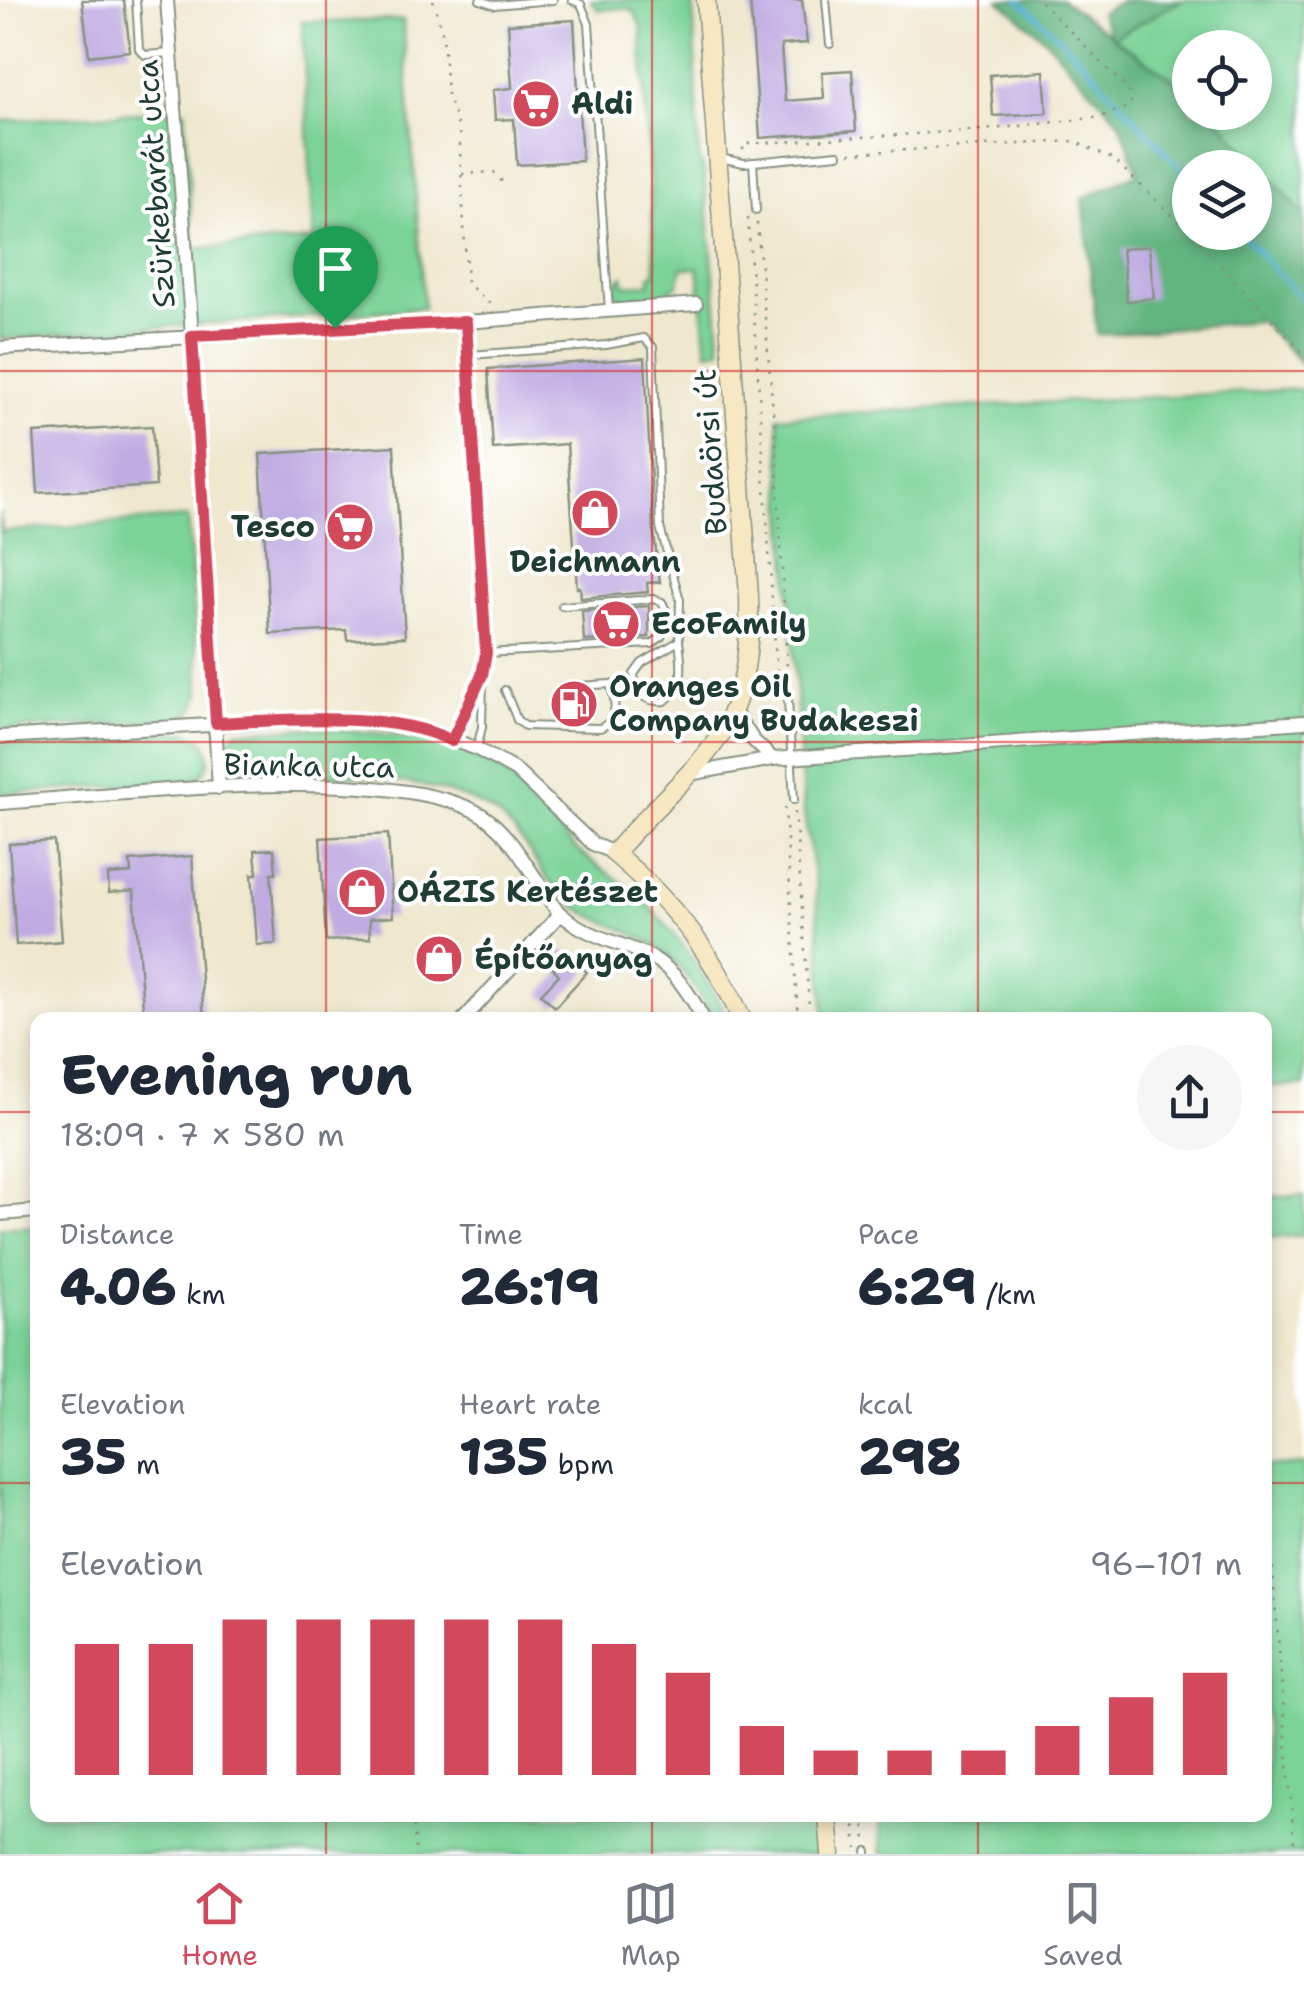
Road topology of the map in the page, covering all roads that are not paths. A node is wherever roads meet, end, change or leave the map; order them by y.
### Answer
1 (136, 0) edge
2 (167, 0) edge
3 (480, 0) edge
4 (552, 0) edge
5 (572, 0) edge
6 (706, 0) edge
7 (826, 0) edge
8 (830, 44) dead end
9 (171, 53) junction
10 (838, 154) road end
11 (718, 158) junction
12 (748, 162) junction
13 (756, 210) road end
14 (696, 304) dead end
15 (610, 312) junction
16 (466, 322) junction
17 (192, 336) junction
18 (0, 348) edge
19 (470, 355) junction
20 (562, 606) dead end
21 (680, 641) junction
22 (486, 653) junction
23 (482, 675) junction
24 (565, 687) dead end
25 (505, 690) dead end
26 (788, 700) road end
27 (734, 712) junction
28 (1304, 722) edge
29 (216, 723) junction
30 (0, 736) edge
31 (452, 741) junction
32 (477, 749) junction
33 (790, 757) junction
34 (773, 759) junction
35 (690, 774) junction
36 (219, 788) junction
37 (794, 800) road end
38 (0, 803) edge
39 (614, 853) junction
40 (560, 914) junction
41 (470, 1012) edge
42 (699, 1012) edge
43 (738, 1012) edge
44 (30, 1212) edge
45 (0, 1214) edge
46 (829, 1822) edge
47 (831, 1854) edge

1 - 9 lane
2 - 9 street, Szürkebarát utca
3 - 4 lane
5 - 15 lane
6 - 11 main road, Budaörsi út
7 - 8 lane
9 - 17 street, Szürkebarát utca
10 - 12 lane
11 - 12 lane
11 - 27 main road, Budaörsi út
12 - 13 lane
14 - 15 street
15 - 16 street
16 - 17 street
16 - 19 lane
17 - 18 street
17 - 29 street, Szürkebarát utca
19 - 21 lane
19 - 22 lane
20 - 22 lane
21 - 21 lane
22 - 23 lane
23 - 31 lane
23 - 32 lane
24 - 25 lane
26 - 33 lane
27 - 34 street
27 - 35 main road, Budaörsi út
28 - 33 street
29 - 30 street, Bianka utca
29 - 31 street, Bianka utca
29 - 36 street, Szürkebarát utca
31 - 32 street, Bianka utca
32 - 39 street, Bianka utca
33 - 34 street
33 - 37 lane
34 - 35 street
35 - 39 main road, Budaörsi út
36 - 38 street, Bianka utca
36 - 40 street, Bianka utca
39 - 43 main road
40 - 41 street
40 - 42 street, Bianka utca
44 - 45 street
46 - 47 main road

